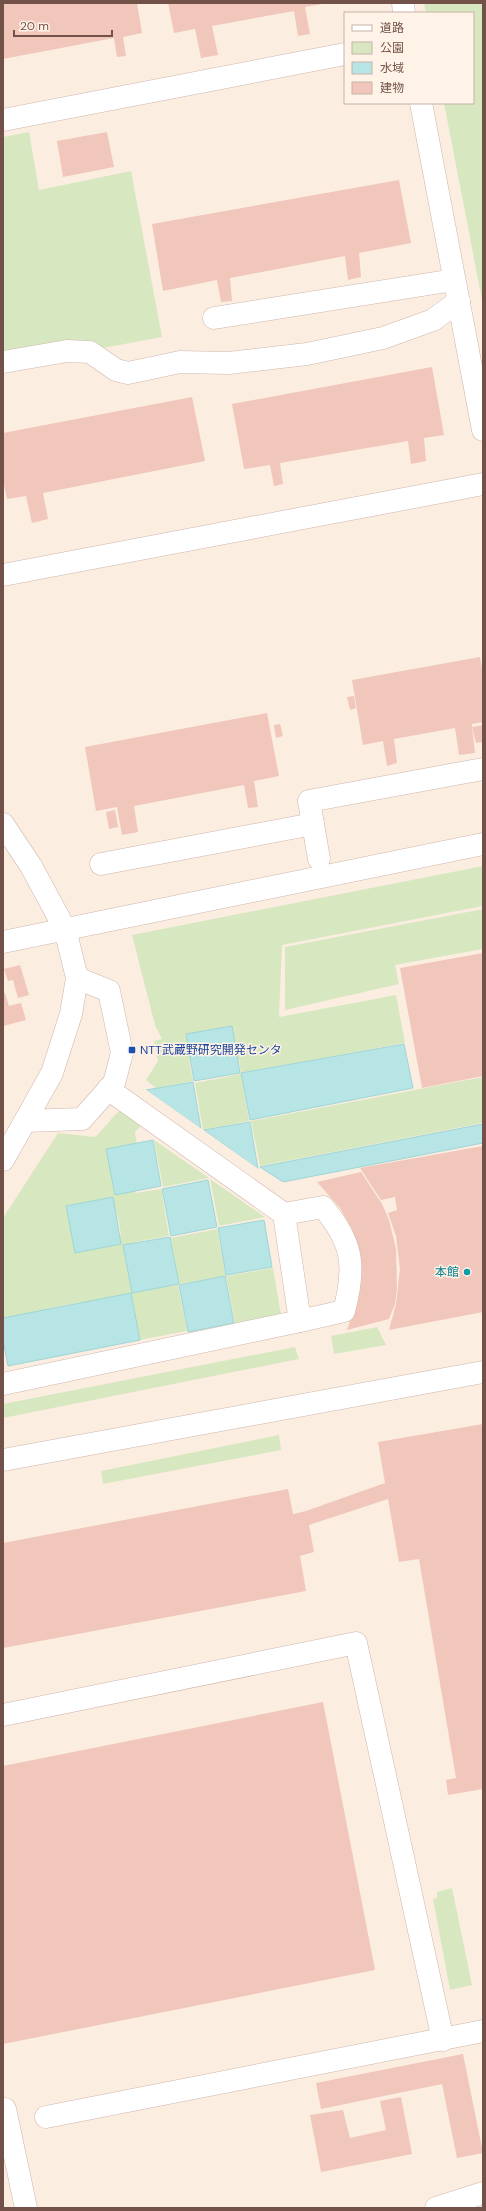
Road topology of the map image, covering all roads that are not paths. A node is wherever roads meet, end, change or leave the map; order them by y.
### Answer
1 (344, 54) edge
2 (421, 104) edge
3 (3, 120) edge
4 (454, 280) junction
5 (459, 301) junction
6 (214, 318) dead end
7 (3, 362) edge
8 (483, 430) edge
9 (483, 484) edge
10 (3, 575) edge
11 (483, 769) edge
12 (3, 824) edge
13 (313, 824) junction
14 (483, 844) edge
15 (319, 859) dead end
16 (101, 864) dead end
17 (65, 929) junction
18 (3, 942) edge
19 (77, 978) junction
20 (108, 1088) junction
21 (25, 1121) junction
22 (3, 1160) edge
23 (284, 1214) junction
24 (300, 1321) junction
25 (483, 1372) edge
26 (3, 1384) edge
27 (3, 1460) edge
28 (3, 1715) edge
29 (483, 2031) edge
30 (443, 2040) junction
31 (3, 2109) edge
32 (46, 2117) dead end
33 (483, 2193) edge
34 (26, 2208) edge
35 (436, 2208) edge

1 - 3 street
2 - 4 street
4 - 5 street
4 - 6 street
5 - 7 street
5 - 8 street
9 - 10 street
11 - 13 street
12 - 17 street
13 - 15 street
13 - 16 street
14 - 17 street
17 - 18 street
17 - 19 street
19 - 20 street
19 - 21 street
20 - 21 street
20 - 23 street
21 - 22 street
23 - 24 street
23 - 24 street
24 - 26 street
25 - 27 street
28 - 30 street
29 - 30 street
30 - 32 street
31 - 34 street
33 - 35 street

